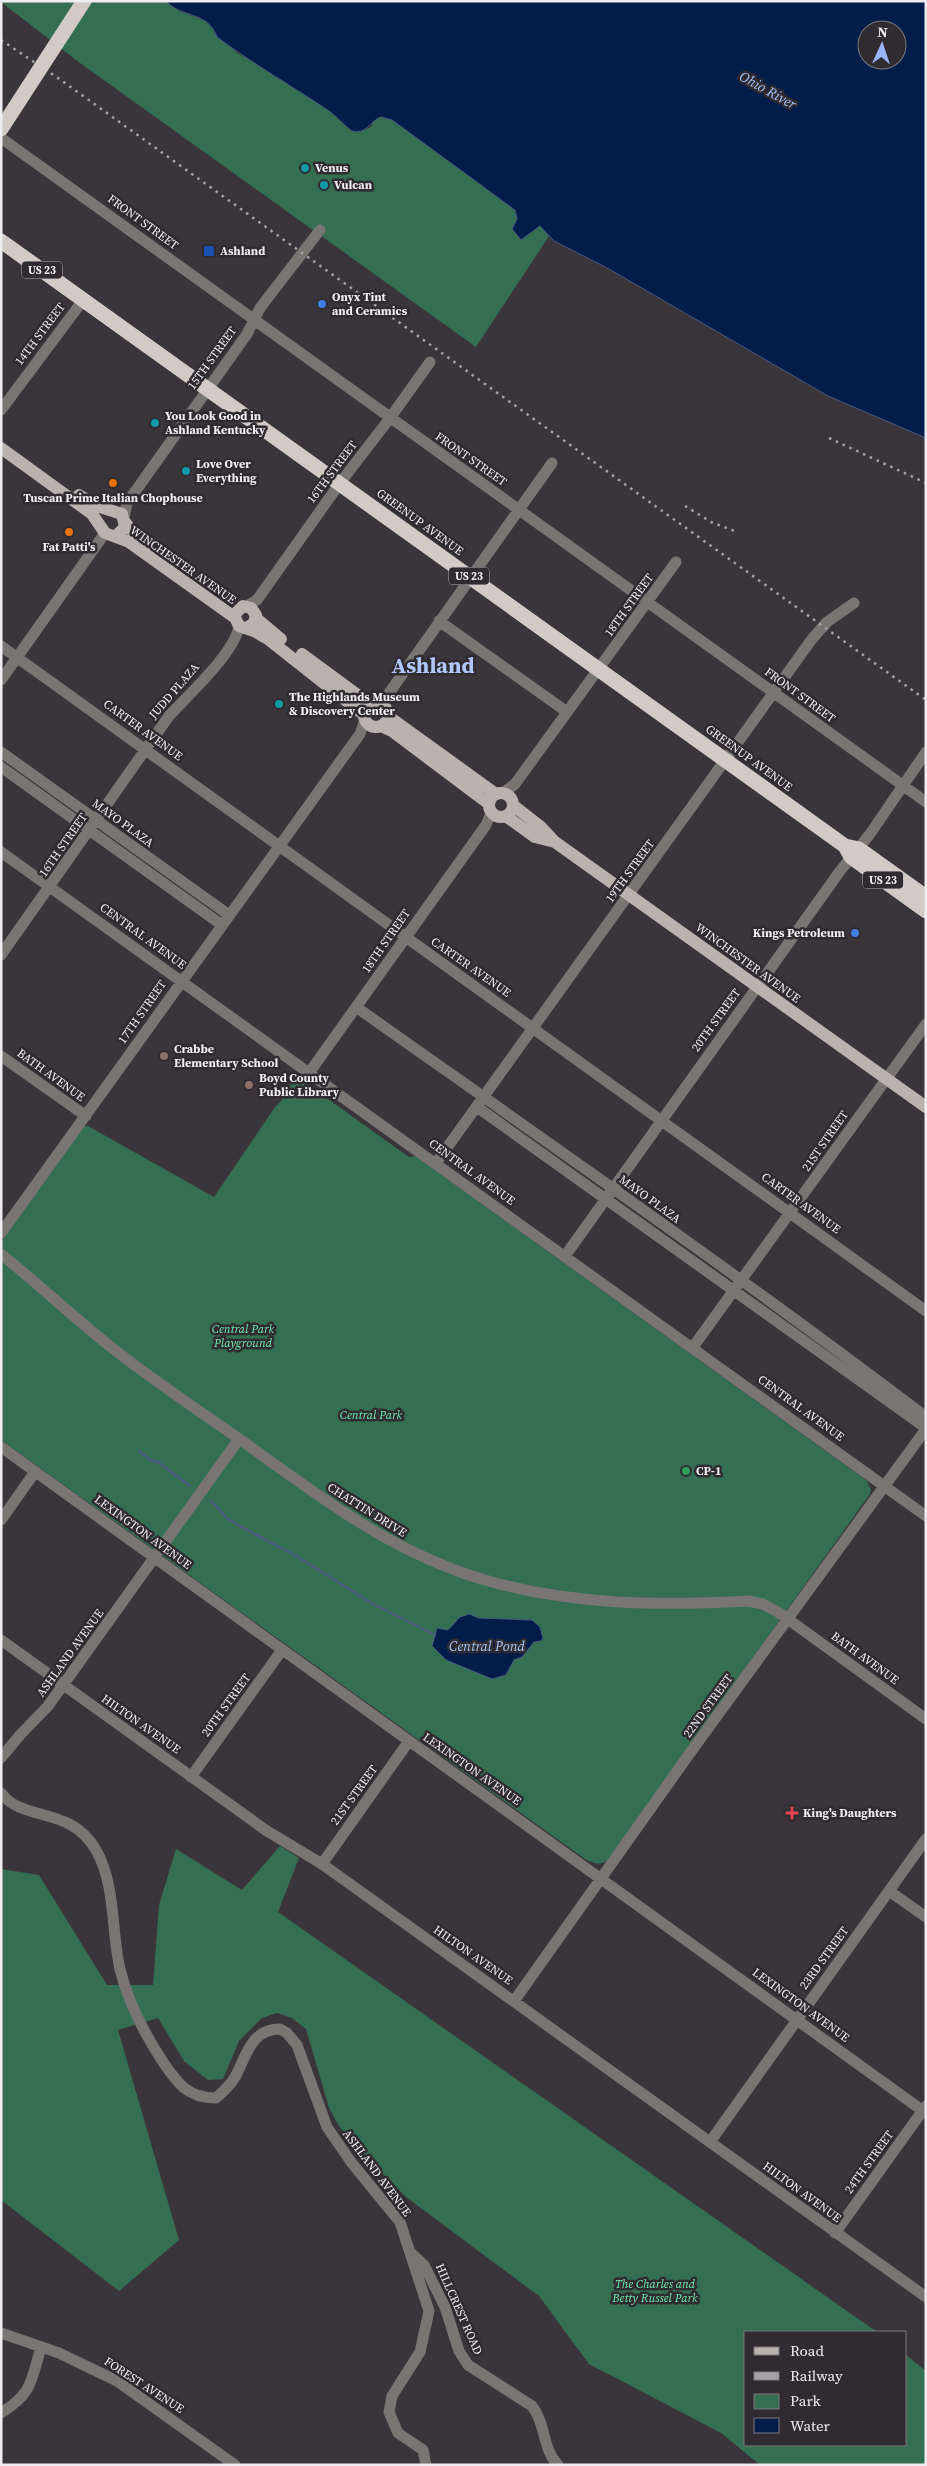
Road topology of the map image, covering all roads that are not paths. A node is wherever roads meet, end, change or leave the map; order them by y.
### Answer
1 (84, 1) edge
2 (1, 129) edge
3 (1, 138) edge
4 (320, 230) dead end
5 (1, 241) edge
6 (84, 299) junction
7 (253, 318) junction
8 (430, 362) dead end
9 (208, 388) junction
10 (1, 410) edge
11 (390, 418) junction
12 (1, 437) edge
13 (1, 448) edge
14 (552, 463) dead end
15 (340, 483) junction
16 (127, 503) junction
17 (112, 510) junction
18 (519, 510) junction
19 (125, 520) junction
20 (106, 531) junction
21 (676, 562) dead end
22 (471, 578) junction
23 (648, 603) junction
24 (854, 603) dead end
25 (247, 614) junction
26 (440, 622) junction
27 (1, 646) edge
28 (18, 658) junction
29 (598, 668) junction
30 (1, 680) edge
31 (774, 693) junction
32 (567, 712) junction
33 (377, 713) junction
34 (146, 749) junction
35 (1, 752) edge
36 (926, 752) edge
37 (726, 760) junction
38 (1, 767) edge
39 (903, 786) junction
40 (926, 802) edge
41 (501, 805) junction
42 (97, 821) junction
43 (90, 831) junction
44 (279, 846) junction
45 (852, 851) junction
46 (1, 852) edge
47 (50, 887) junction
48 (630, 894) junction
49 (926, 897) edge
50 (926, 911) edge
51 (226, 920) junction
52 (406, 938) junction
53 (1, 955) edge
54 (181, 980) junction
55 (757, 987) junction
56 (356, 1007) junction
57 (926, 1024) edge
58 (534, 1029) junction
59 (1, 1056) edge
60 (309, 1073) junction
61 (886, 1078) junction
62 (484, 1097) junction
63 (477, 1107) junction
64 (926, 1107) edge
65 (86, 1116) junction
66 (662, 1119) junction
67 (436, 1163) junction
68 (612, 1189) junction
69 (604, 1200) junction
70 (791, 1212) junction
71 (1, 1233) edge
72 (1, 1254) edge
73 (565, 1256) junction
74 (740, 1280) junction
75 (732, 1292) junction
76 (926, 1311) edge
77 (693, 1347) junction
78 (926, 1416) edge
79 (926, 1429) edge
80 (239, 1439) junction
81 (1, 1447) edge
82 (36, 1472) junction
83 (884, 1486) junction
84 (926, 1516) edge
85 (1, 1520) edge
86 (155, 1558) junction
87 (788, 1620) junction
88 (1, 1640) edge
89 (282, 1650) junction
90 (63, 1685) junction
91 (926, 1719) edge
92 (410, 1741) junction
93 (1, 1758) edge
94 (191, 1776) junction
95 (1, 1793) edge
96 (926, 1839) edge
97 (322, 1864) junction
98 (602, 1878) junction
99 (889, 1891) junction
100 (926, 1917) edge
101 (514, 2001) junction
102 (796, 2019) junction
103 (925, 2110) edge
104 (710, 2142) junction
105 (835, 2233) junction
106 (409, 2251) junction
107 (926, 2297) edge
108 (1, 2333) edge
109 (41, 2347) junction
110 (1, 2413) edge
111 (232, 2464) edge
112 (426, 2465) edge
113 (558, 2465) edge

1 - 2 highway, bridge
3 - 7 street, FRONT STREET
4 - 7 street, 15TH STREET
5 - 6 highway, GREENUP AVENUE / US 23
6 - 9 highway, GREENUP AVENUE / US 23
6 - 10 street, 14TH STREET
7 - 9 street, 15TH STREET
7 - 11 street, FRONT STREET
8 - 11 street, 16TH STREET
9 - 15 highway, GREENUP AVENUE / US 23
9 - 16 street, 15TH STREET
11 - 15 street, 16TH STREET
11 - 18 street, FRONT STREET
12 - 17 main road
13 - 20 main road, WINCHESTER AVENUE
14 - 18 street, 17TH STREET
15 - 22 highway, GREENUP AVENUE / US 23
15 - 25 street, 16TH STREET
16 - 17 street, 15TH STREET
16 - 19 street, 15TH STREET
17 - 19 main road, WINCHESTER AVENUE
17 - 20 main road
18 - 22 street, 17TH STREET
18 - 23 street, FRONT STREET
19 - 20 main road
19 - 25 main road, WINCHESTER AVENUE
20 - 25 main road, WINCHESTER AVENUE
20 - 28 street
21 - 23 street, 18TH STREET
22 - 26 street, 17TH STREET
22 - 29 highway, GREENUP AVENUE / US 23
23 - 29 street, 18TH STREET
23 - 31 street, FRONT STREET
24 - 31 street, 19TH STREET
25 - 33 main road, WINCHESTER AVENUE
25 - 34 street, JUDD PLAZA
26 - 32 street
26 - 33 street, 17TH STREET
27 - 28 street, CARTER AVENUE
28 - 30 street
28 - 34 street, CARTER AVENUE
29 - 32 street, 18TH STREET
29 - 37 highway, GREENUP AVENUE / US 23
31 - 37 street, 19TH STREET
31 - 39 street, FRONT STREET
32 - 41 street, 18TH STREET
33 - 41 main road, WINCHESTER AVENUE
33 - 44 street, 17TH STREET
34 - 42 street, 16TH STREET
34 - 44 street, CARTER AVENUE
35 - 42 street, MAYO PLAZA
36 - 39 street, 20TH STREET
37 - 45 highway, GREENUP AVENUE / US 23
37 - 48 street, 19TH STREET
38 - 43 street, MAYO PLAZA
39 - 40 street, FRONT STREET
39 - 45 street, 20TH STREET
41 - 48 main road, WINCHESTER AVENUE
41 - 52 street, 18TH STREET
42 - 43 street, 16TH STREET
42 - 51 street, MAYO PLAZA
43 - 47 street, 16TH STREET
43 - 51 street, MAYO PLAZA
44 - 51 street, 17TH STREET
44 - 52 street, CARTER AVENUE
45 - 49 highway, GREENUP AVENUE / US 23
45 - 50 highway, GREENUP AVENUE / US 23
45 - 55 street, 20TH STREET
46 - 47 street, CENTRAL AVENUE
47 - 53 street, 16TH STREET
47 - 54 street, CENTRAL AVENUE
48 - 55 main road, WINCHESTER AVENUE
48 - 58 street, 19TH STREET
51 - 54 street, 17TH STREET
52 - 56 street, 18TH STREET
52 - 58 street, CARTER AVENUE
54 - 60 street, CENTRAL AVENUE
54 - 65 street, 17TH STREET
55 - 61 main road, WINCHESTER AVENUE
55 - 66 street, 20TH STREET
56 - 60 street, 18TH STREET
56 - 62 street, MAYO PLAZA
57 - 61 street, 21ST STREET
58 - 62 street, 19TH STREET
58 - 66 street, CARTER AVENUE
59 - 65 street, BATH AVENUE
60 - 67 street, CENTRAL AVENUE
61 - 64 main road, WINCHESTER AVENUE
61 - 70 street, 21ST STREET
62 - 63 street, 19TH STREET
62 - 68 street, MAYO PLAZA
63 - 67 street, 19TH STREET
63 - 69 street
65 - 71 street, 17TH STREET
66 - 68 street, 20TH STREET
66 - 70 street, CARTER AVENUE
67 - 73 street, CENTRAL AVENUE
68 - 69 street, 20TH STREET
68 - 74 street, MAYO PLAZA
69 - 73 street, 20TH STREET
69 - 75 street
70 - 74 street, 21ST STREET
70 - 76 street, CARTER AVENUE
72 - 80 street, CHATTIN DRIVE
73 - 77 street, CENTRAL AVENUE
74 - 75 street, 21ST STREET
74 - 78 street, MAYO PLAZA
75 - 77 street, 21ST STREET
75 - 79 street
77 - 83 street, CENTRAL AVENUE
79 - 83 street, 22ND STREET
80 - 86 street, ASHLAND AVENUE
80 - 87 street, CHATTIN DRIVE
81 - 82 street, LEXINGTON AVENUE
82 - 85 street
82 - 86 street, LEXINGTON AVENUE
83 - 84 street, CENTRAL AVENUE
83 - 87 street, 22ND STREET
86 - 89 street, LEXINGTON AVENUE
86 - 90 street, ASHLAND AVENUE
87 - 91 street, BATH AVENUE
87 - 98 street, 22ND STREET
88 - 90 street, HILTON AVENUE
89 - 92 street, LEXINGTON AVENUE
89 - 94 street, 20TH STREET
90 - 93 street, ASHLAND AVENUE
90 - 94 street, HILTON AVENUE
92 - 97 street, 21ST STREET
92 - 98 street, LEXINGTON AVENUE
94 - 97 street, HILTON AVENUE
95 - 106 street, ASHLAND AVENUE
96 - 99 street, 23RD STREET
97 - 101 street, HILTON AVENUE
98 - 101 street, 22ND STREET
98 - 102 street, LEXINGTON AVENUE
99 - 100 street
99 - 102 street, 23RD STREET
101 - 104 street, HILTON AVENUE
102 - 103 street, LEXINGTON AVENUE
102 - 104 street, 23RD STREET
103 - 105 street, 24TH STREET
104 - 105 street, HILTON AVENUE
105 - 107 street, HILTON AVENUE
106 - 112 street, ASHLAND AVENUE
106 - 113 street, HILLCREST ROAD
108 - 109 street, FOREST AVENUE
109 - 110 street
109 - 111 street, FOREST AVENUE

